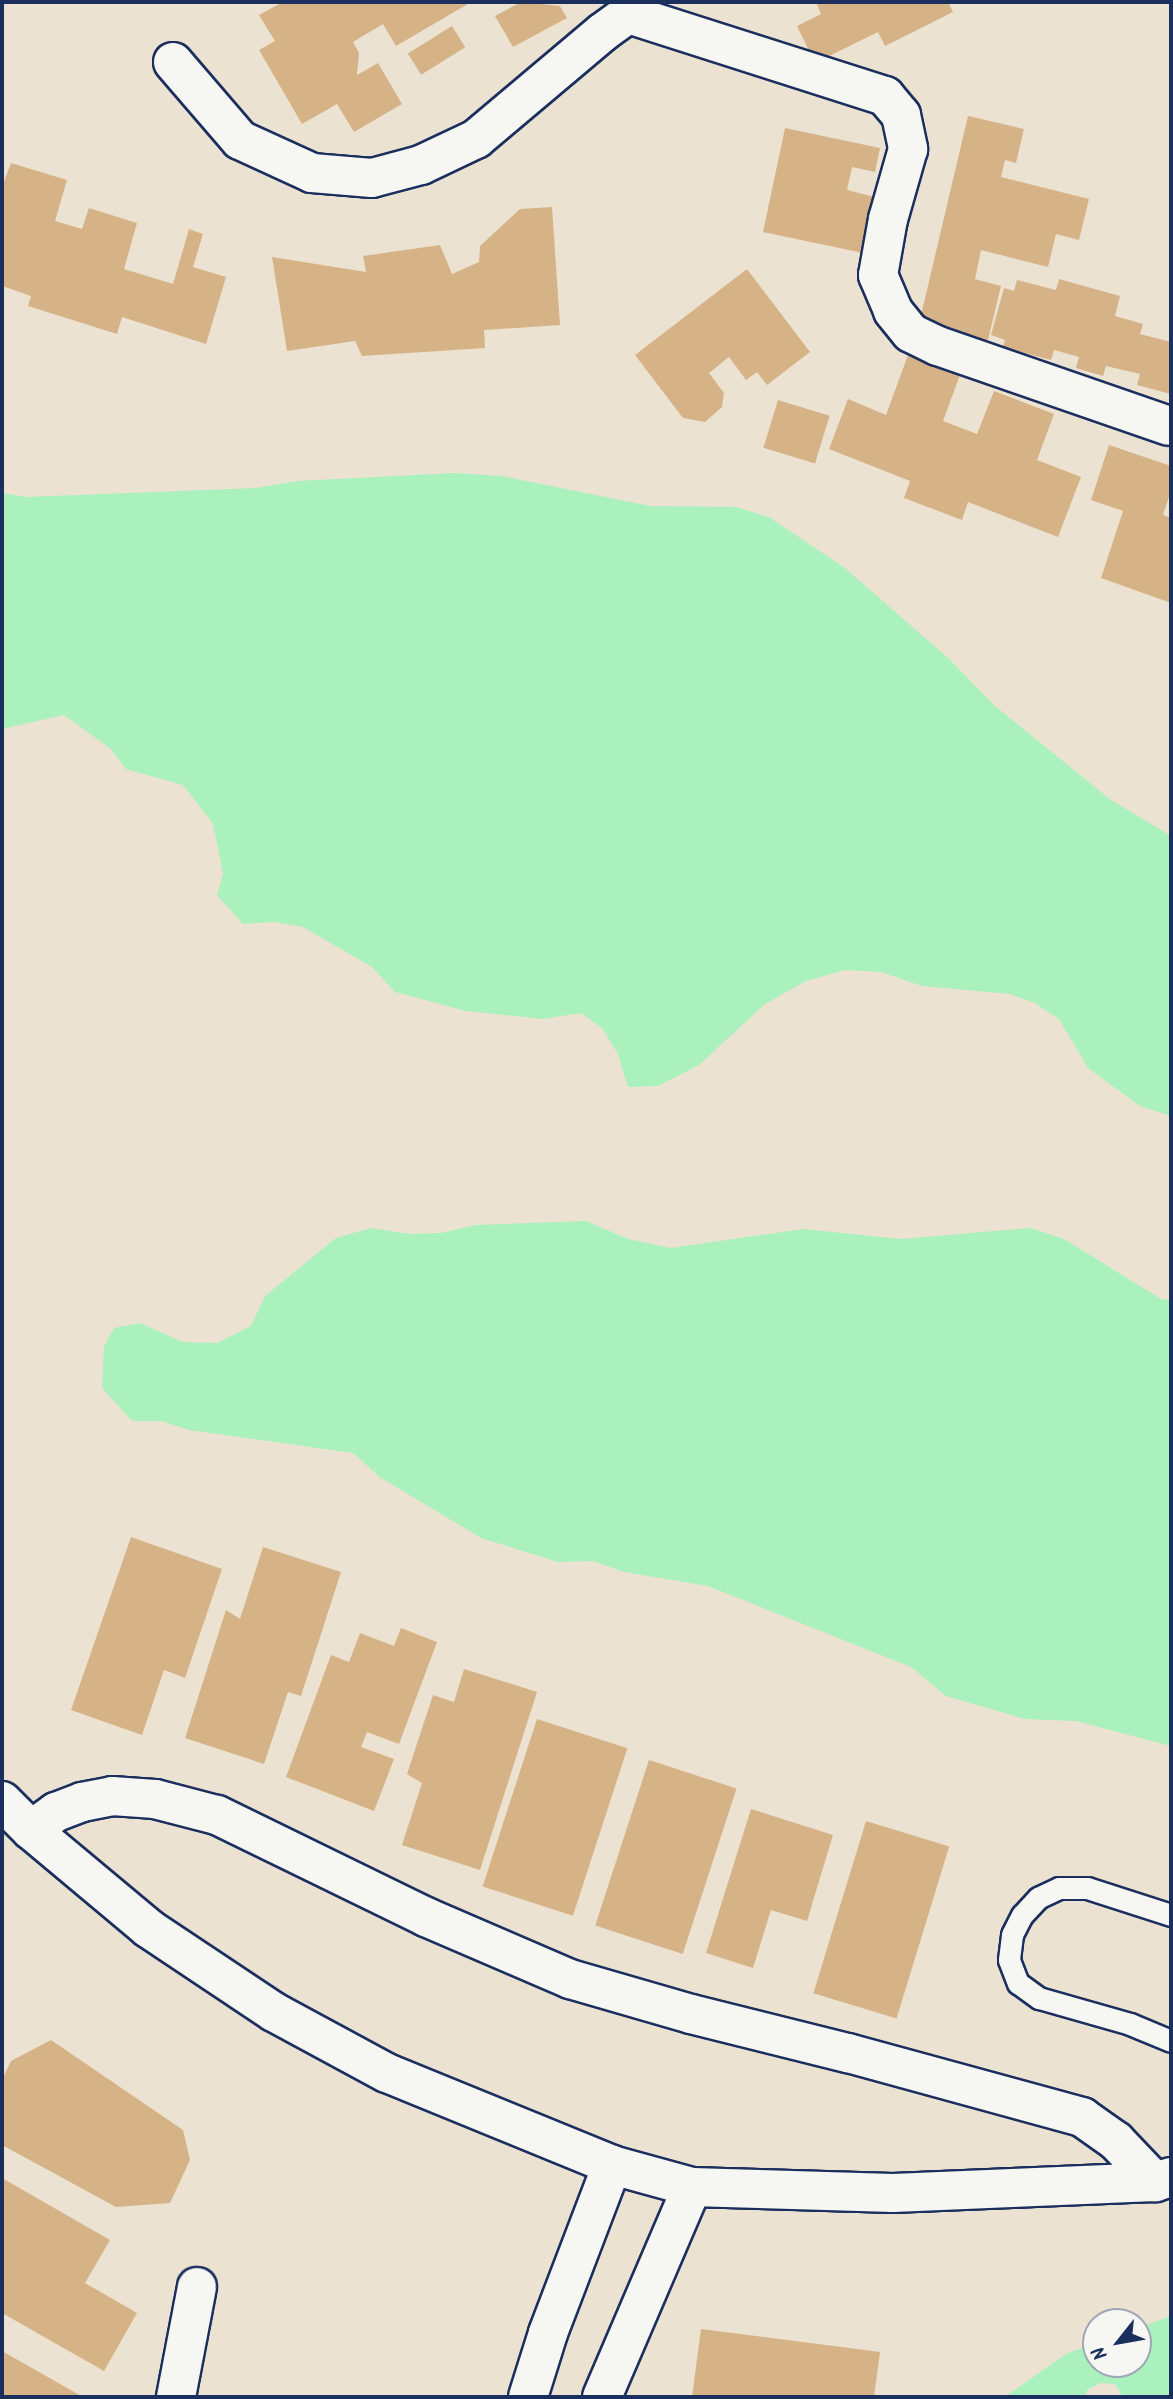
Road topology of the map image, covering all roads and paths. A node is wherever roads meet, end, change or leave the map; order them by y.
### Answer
1 (634, 8) edge
2 (173, 62) dead end
3 (1168, 426) dead end
4 (2, 1801) edge
5 (31, 1830) junction
6 (1171, 1915) edge
7 (1171, 2041) edge
8 (612, 2165) junction
9 (1163, 2180) edge
10 (692, 2187) junction
11 (197, 2287) dead end
12 (176, 2397) edge
13 (528, 2397) edge
14 (602, 2397) edge

1 - 2 street
1 - 3 street
4 - 5 street
5 - 8 street
5 - 9 street
6 - 7 lane
8 - 10 street
8 - 13 street
9 - 10 street
10 - 14 street
11 - 12 street

